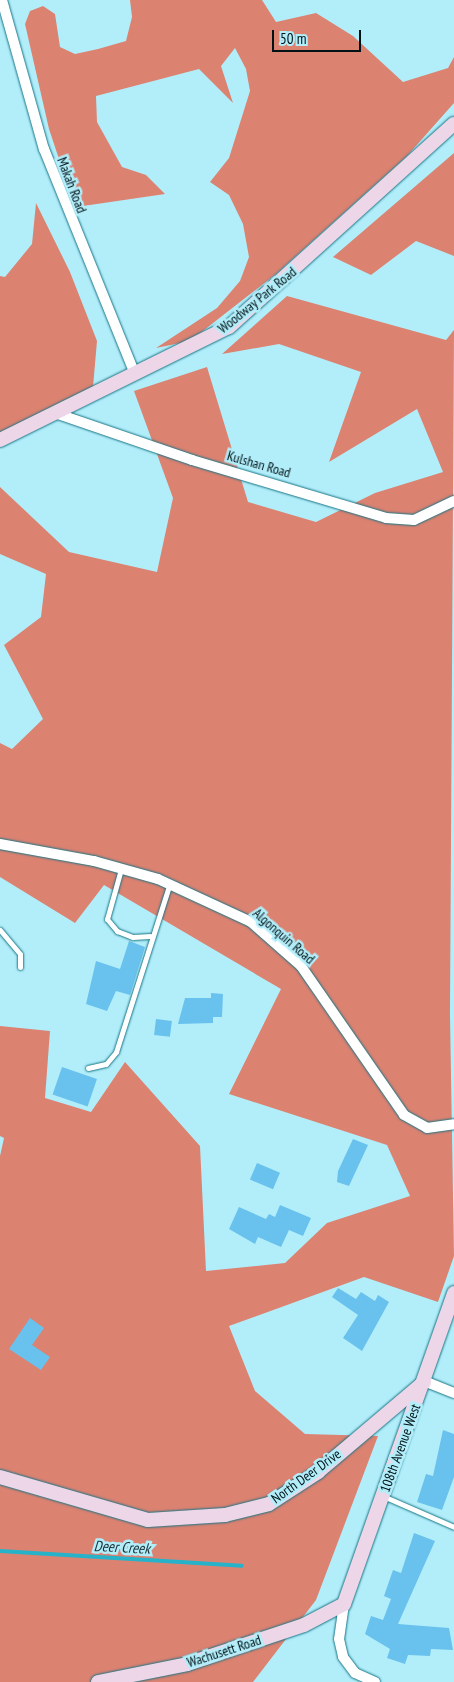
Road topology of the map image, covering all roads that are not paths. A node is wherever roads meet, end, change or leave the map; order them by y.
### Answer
1 (2, 0) edge
2 (454, 124) edge
3 (135, 374) junction
4 (55, 413) junction
5 (0, 440) edge
6 (454, 501) edge
7 (0, 844) edge
8 (121, 868) junction
9 (170, 883) junction
10 (0, 930) edge
11 (150, 936) junction
12 (20, 967) dead end
13 (88, 1068) dead end
14 (454, 1124) edge
15 (454, 1293) edge
16 (424, 1381) junction
17 (454, 1393) edge
18 (395, 1406) junction
19 (408, 1424) junction
20 (0, 1477) edge
21 (383, 1496) junction
22 (454, 1526) edge
23 (344, 1604) junction
24 (98, 1682) edge
25 (375, 1682) edge

1 - 3 street, Makah Road
2 - 3 street, Woodway Park Road
3 - 4 street, Woodway Park Road
4 - 5 street, Woodway Park Road
4 - 6 street, Kulshan Road
7 - 8 street, Algonquin Road
8 - 9 street, Algonquin Road
8 - 11 lane
9 - 11 lane
9 - 14 street, Algonquin Road
10 - 12 lane
11 - 13 lane
15 - 16 street, 108th Avenue West
16 - 17 street
16 - 18 street, North Deer Drive
16 - 19 street, 108th Avenue West
18 - 19 street
18 - 20 street, North Deer Drive
19 - 21 street, 108th Avenue West
21 - 22 lane
21 - 23 street, 108th Avenue West
23 - 24 street, Wachusett Road
23 - 25 street

